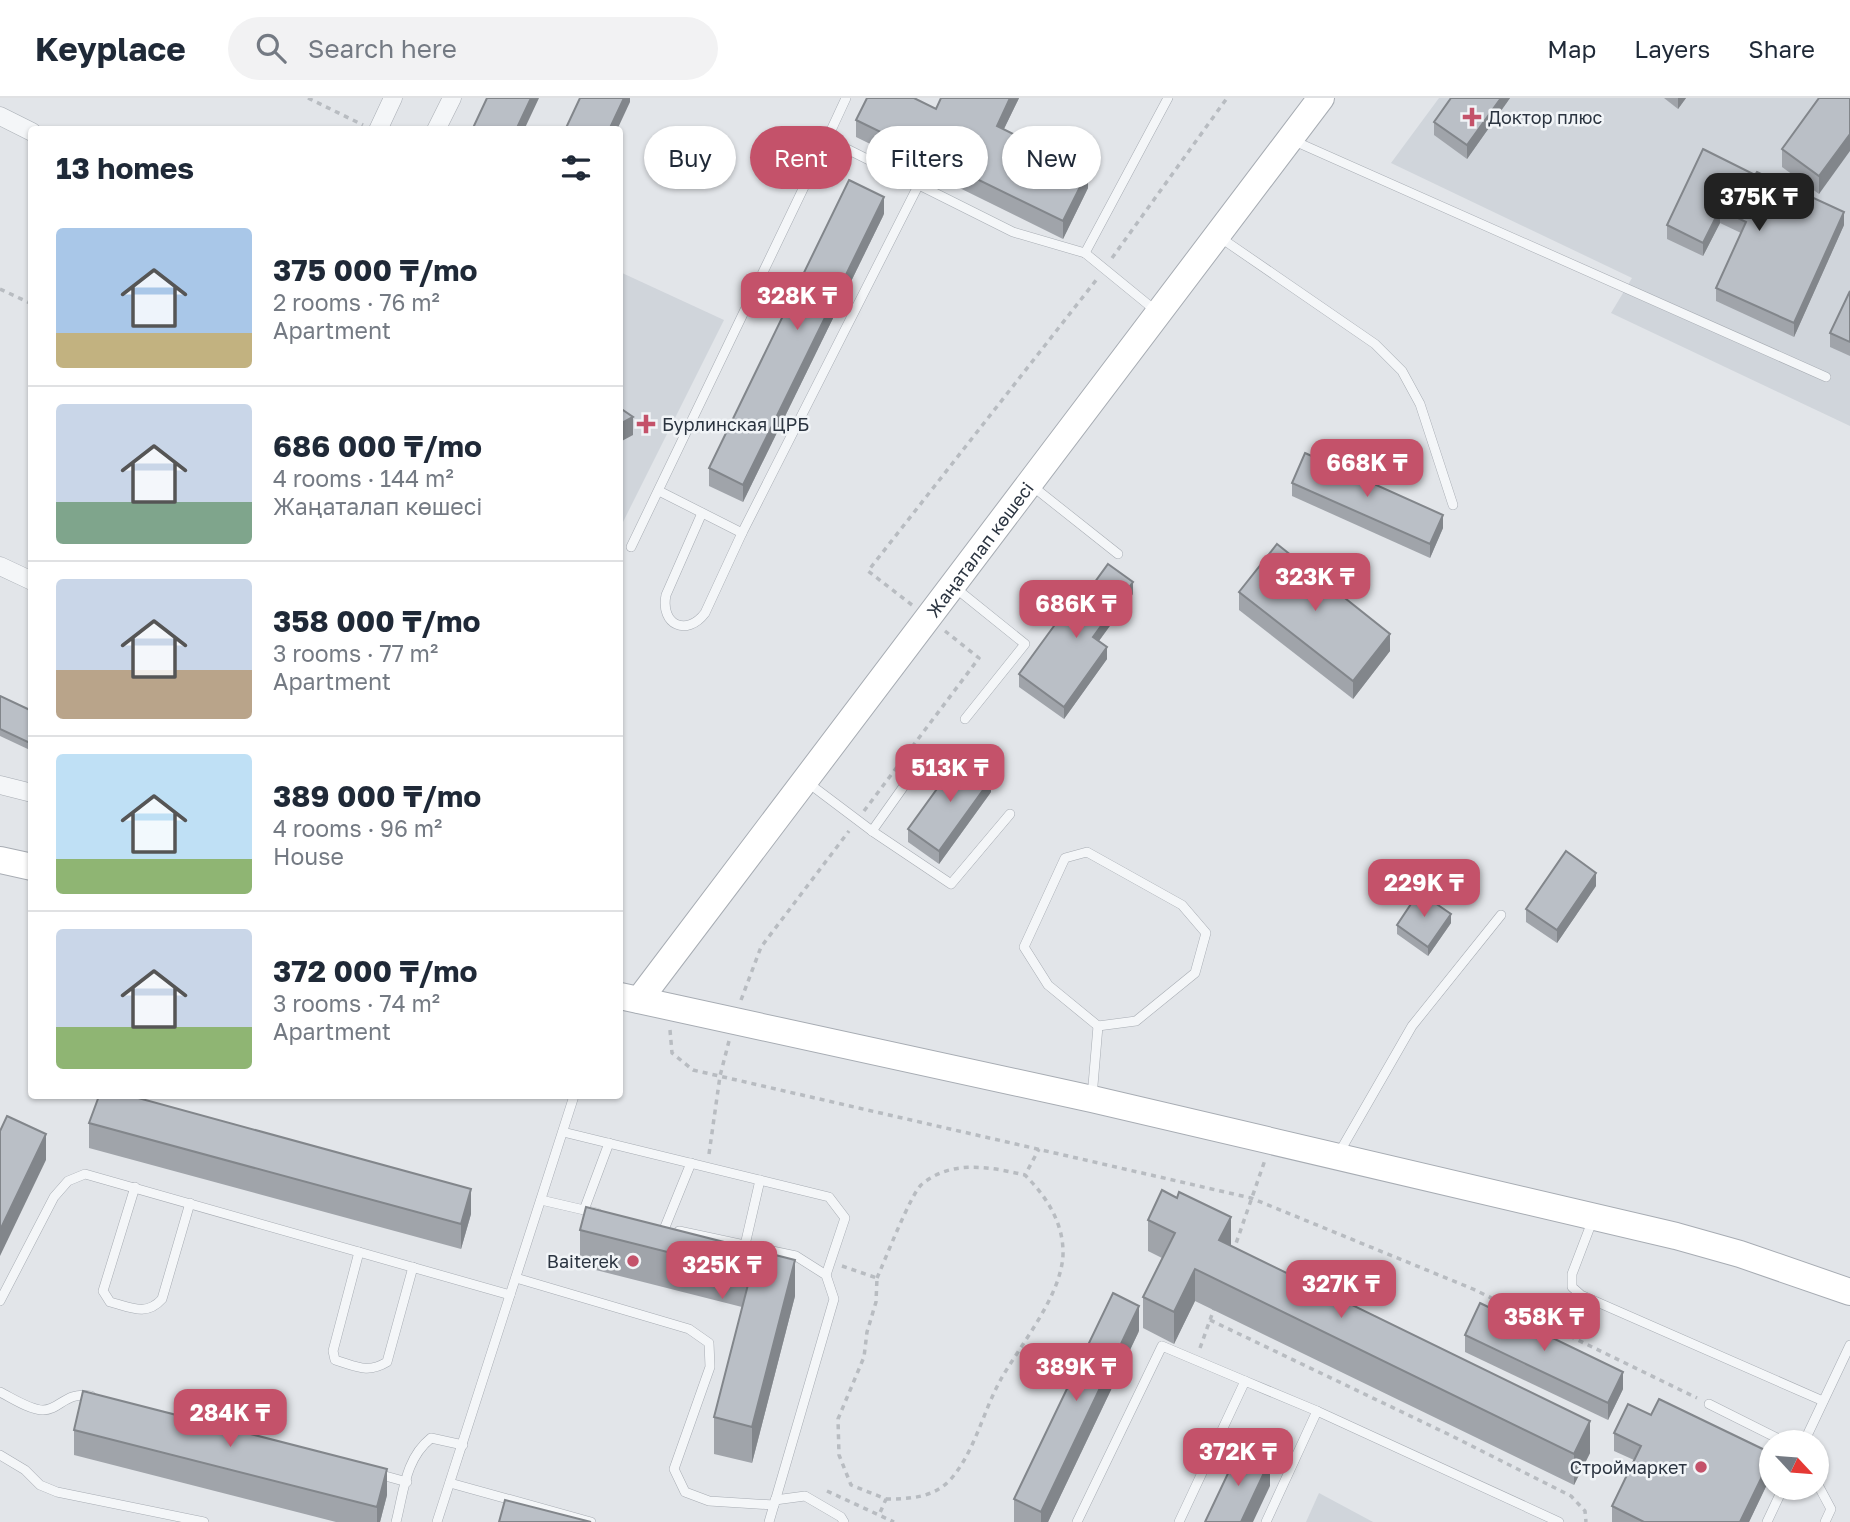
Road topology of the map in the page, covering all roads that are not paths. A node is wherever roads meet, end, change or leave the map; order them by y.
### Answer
1 (393, 98) edge
2 (452, 98) edge
3 (846, 98) edge
4 (1168, 98) edge
5 (1321, 98) edge
6 (0, 117) edge
7 (381, 126) edge
8 (438, 126) edge
9 (833, 126) edge
10 (28, 130) edge
11 (1290, 139) junction
12 (803, 189) edge
13 (916, 189) edge
14 (924, 189) edge
15 (1217, 235) junction
16 (1086, 253) junction
17 (1158, 312) junction
18 (1826, 377) dead end
19 (1030, 484) junction
20 (659, 491) junction
21 (1453, 505) dead end
22 (702, 513) junction
23 (742, 533) junction
24 (631, 547) dead end
25 (1118, 554) dead end
26 (0, 566) edge
27 (28, 579) edge
28 (953, 586) junction
29 (965, 719) dead end
30 (916, 769) dead end
31 (805, 780) junction
32 (0, 785) edge
33 (28, 792) edge
34 (1010, 814) dead end
35 (872, 831) junction
36 (0, 860) edge
37 (28, 866) edge
38 (1501, 915) dead end
39 (625, 997) edge
40 (1098, 1026) junction
41 (573, 1099) edge
42 (1092, 1099) junction
43 (563, 1132) junction
44 (609, 1143) junction
45 (1337, 1156) junction
46 (691, 1163) junction
47 (760, 1180) junction
48 (135, 1187) junction
49 (541, 1200) junction
50 (190, 1203) junction
51 (584, 1210) junction
52 (611, 1216) edge
53 (1594, 1216) junction
54 (652, 1224) edge
55 (665, 1227) junction
56 (745, 1245) junction
57 (359, 1252) junction
58 (412, 1267) junction
59 (826, 1275) junction
60 (516, 1278) junction
61 (1850, 1292) edge
62 (510, 1295) junction
63 (0, 1301) edge
64 (1850, 1345) edge
65 (1245, 1381) junction
66 (0, 1392) edge
67 (100, 1398) edge
68 (1823, 1401) junction
69 (1709, 1404) road end
70 (1317, 1411) junction
71 (1761, 1430) edge
72 (1810, 1430) edge
73 (463, 1444) junction
74 (0, 1455) edge
75 (367, 1471) edge
76 (407, 1482) junction
77 (450, 1483) junction
78 (1777, 1500) edge
79 (1826, 1500) edge
80 (775, 1503) junction
81 (204, 1522) edge
82 (396, 1522) edge
83 (438, 1522) edge
84 (592, 1522) edge
85 (769, 1522) edge
86 (844, 1522) edge
87 (1077, 1522) edge
88 (1179, 1522) edge
89 (1266, 1522) edge
90 (1557, 1522) edge
91 (1767, 1522) edge
92 (1825, 1522) edge

1 - 7 street
2 - 8 street
3 - 9 lane
4 - 16 lane
5 - 11 main road, Жаңаталап көшесі
6 - 10 street
11 - 15 main road, Жаңаталап көшесі
11 - 18 lane
12 - 20 lane
13 - 23 lane
14 - 16 lane
15 - 17 main road, Жаңаталап көшесі
15 - 21 lane
16 - 17 lane
17 - 19 main road, Жаңаталап көшесі
19 - 25 lane
19 - 28 main road, Жаңаталап көшесі
20 - 22 lane
20 - 24 lane
22 - 23 lane
22 - 23 lane
26 - 27 street
28 - 29 lane
28 - 31 main road, Жаңаталап көшесі
30 - 35 lane
31 - 35 lane
31 - 39 main road, Жаңаталап көшесі
32 - 33 street
34 - 35 lane
36 - 37 main road
38 - 45 lane
39 - 42 main road
40 - 40 lane
40 - 42 lane
41 - 43 lane
42 - 45 main road
43 - 44 lane
43 - 49 lane
44 - 46 lane
44 - 51 lane
45 - 53 main road
46 - 47 lane
46 - 55 lane
47 - 56 lane
47 - 59 lane
48 - 50 lane
48 - 50 lane
48 - 63 lane
49 - 51 lane
49 - 60 lane
50 - 57 lane
51 - 52 lane
53 - 61 main road
53 - 68 lane
54 - 55 lane
55 - 56 lane
56 - 59 lane
57 - 58 lane
57 - 58 lane
58 - 62 lane
59 - 80 lane
60 - 62 lane
60 - 80 lane
62 - 73 lane
64 - 68 lane
65 - 70 lane
65 - 87 lane
65 - 88 lane
66 - 67 lane
68 - 72 lane
69 - 71 lane
70 - 89 lane
70 - 90 lane
73 - 76 lane
73 - 77 lane
74 - 81 lane
75 - 76 lane
76 - 82 lane
77 - 83 lane
77 - 84 lane
78 - 91 lane
79 - 92 lane
80 - 85 lane
80 - 86 lane

